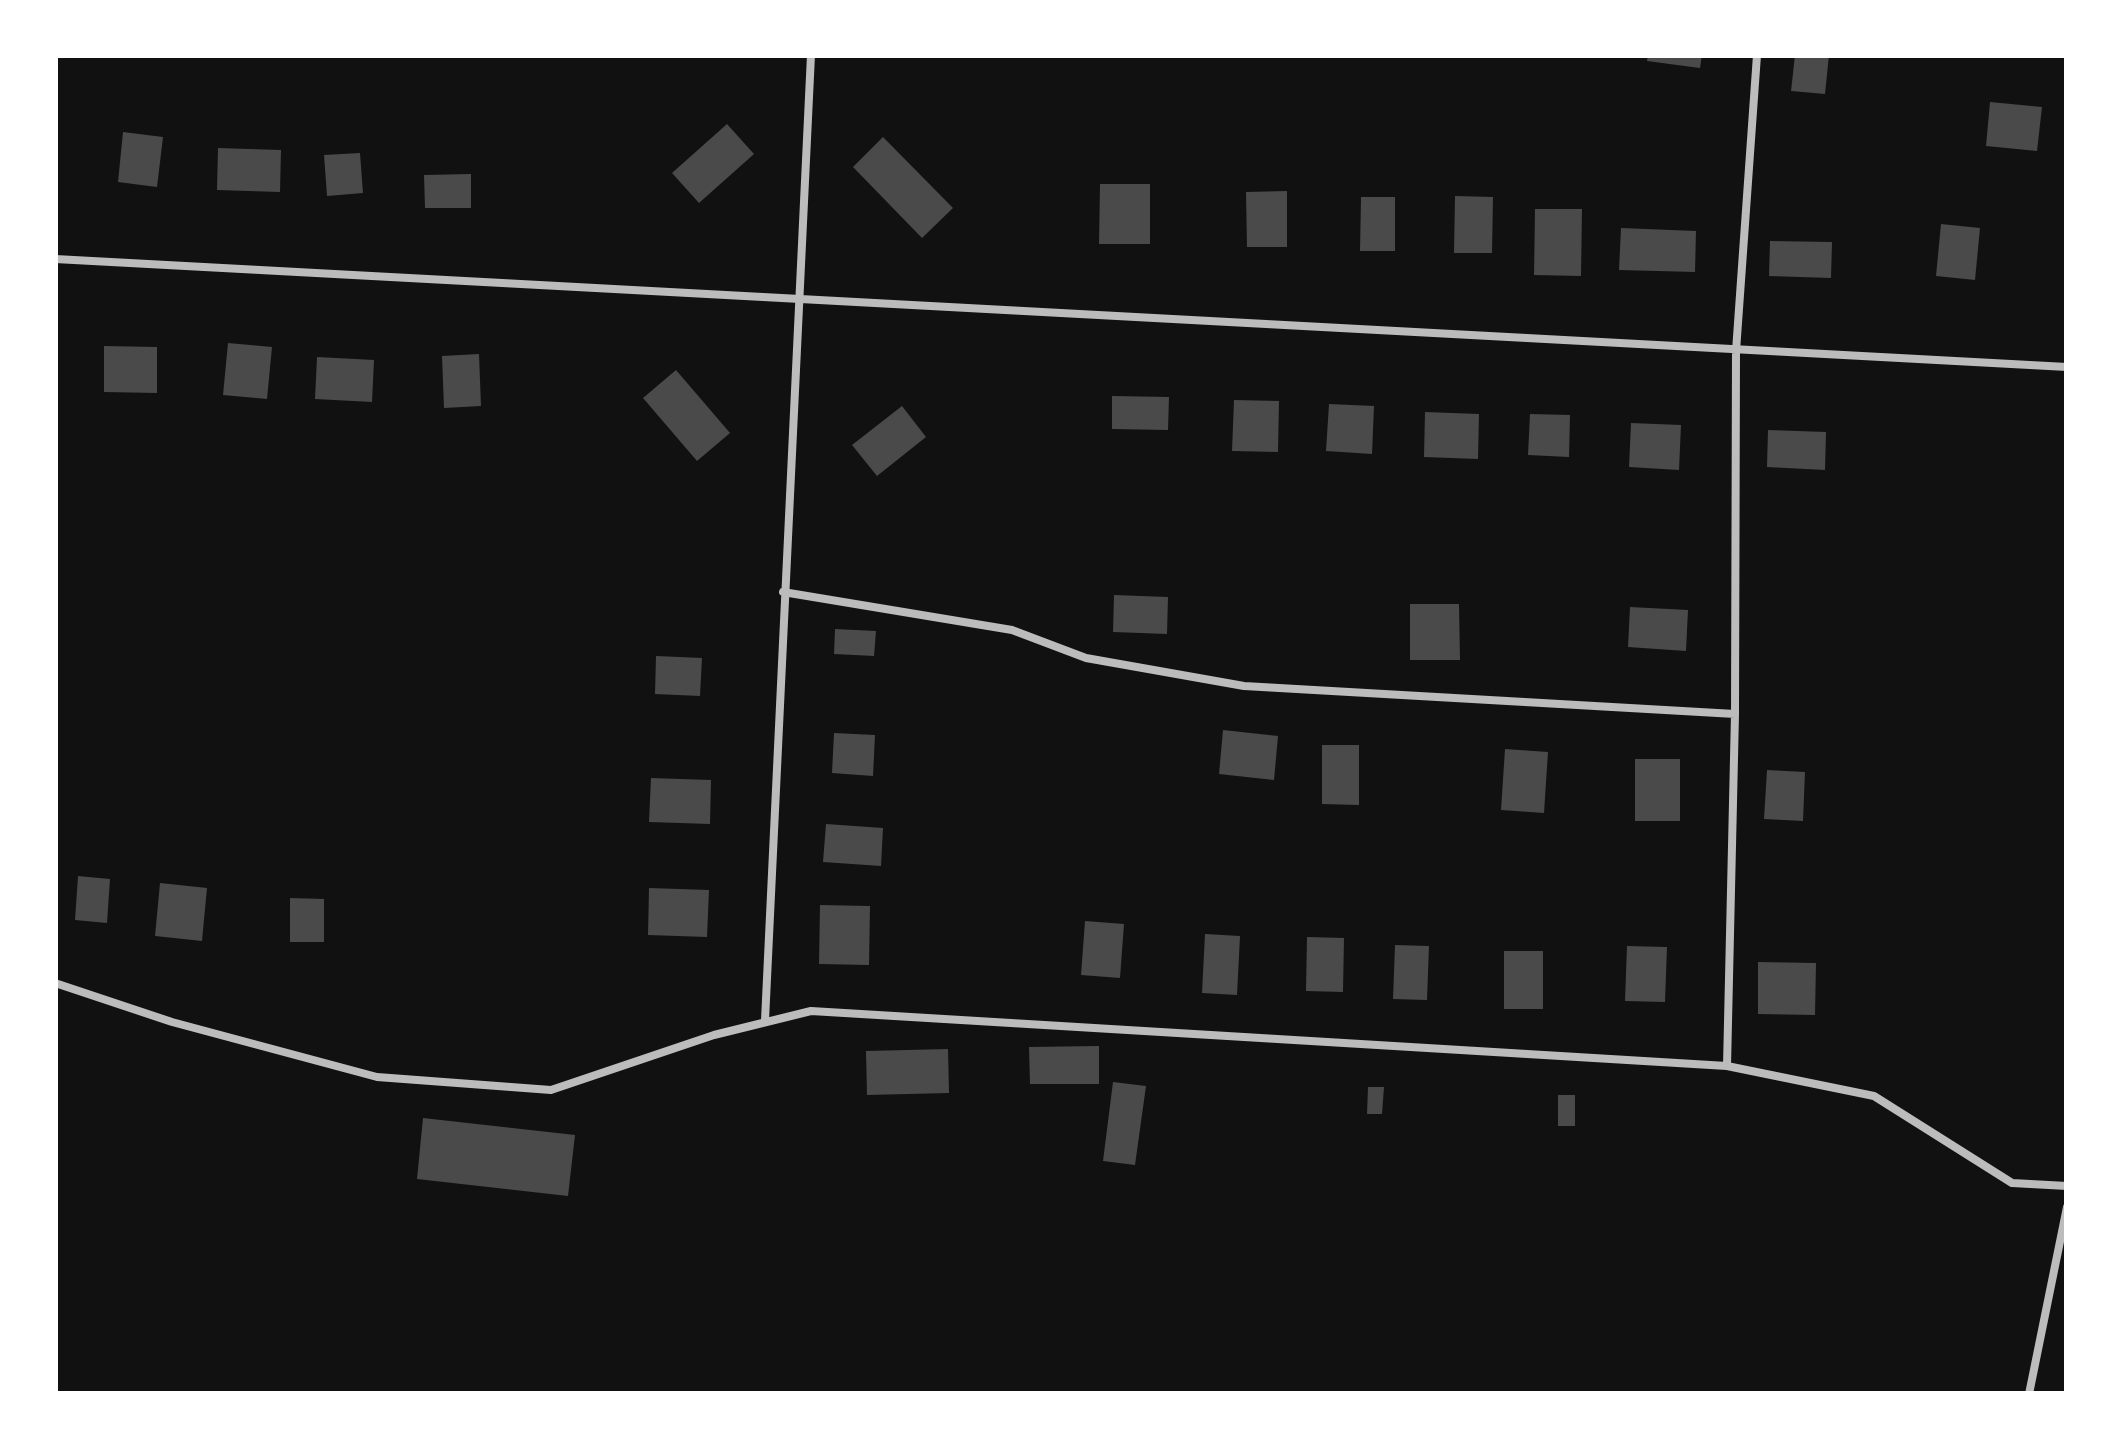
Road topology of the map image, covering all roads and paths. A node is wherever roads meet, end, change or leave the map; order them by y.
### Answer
1 (811, 55) edge
2 (1757, 55) edge
3 (55, 259) edge
4 (799, 297) junction
5 (1736, 351) junction
6 (2067, 367) edge
7 (784, 592) junction
8 (1736, 714) junction
9 (55, 983) edge
10 (765, 1020) junction
11 (1727, 1066) junction
12 (2067, 1186) edge
13 (2067, 1207) edge
14 (2029, 1394) edge

1 - 4 lane
2 - 5 lane
3 - 4 lane
4 - 5 lane
4 - 7 lane
5 - 6 lane
5 - 8 lane
7 - 8 lane
7 - 10 lane
8 - 11 lane
9 - 10 lane
10 - 11 lane
11 - 12 lane
13 - 14 lane

